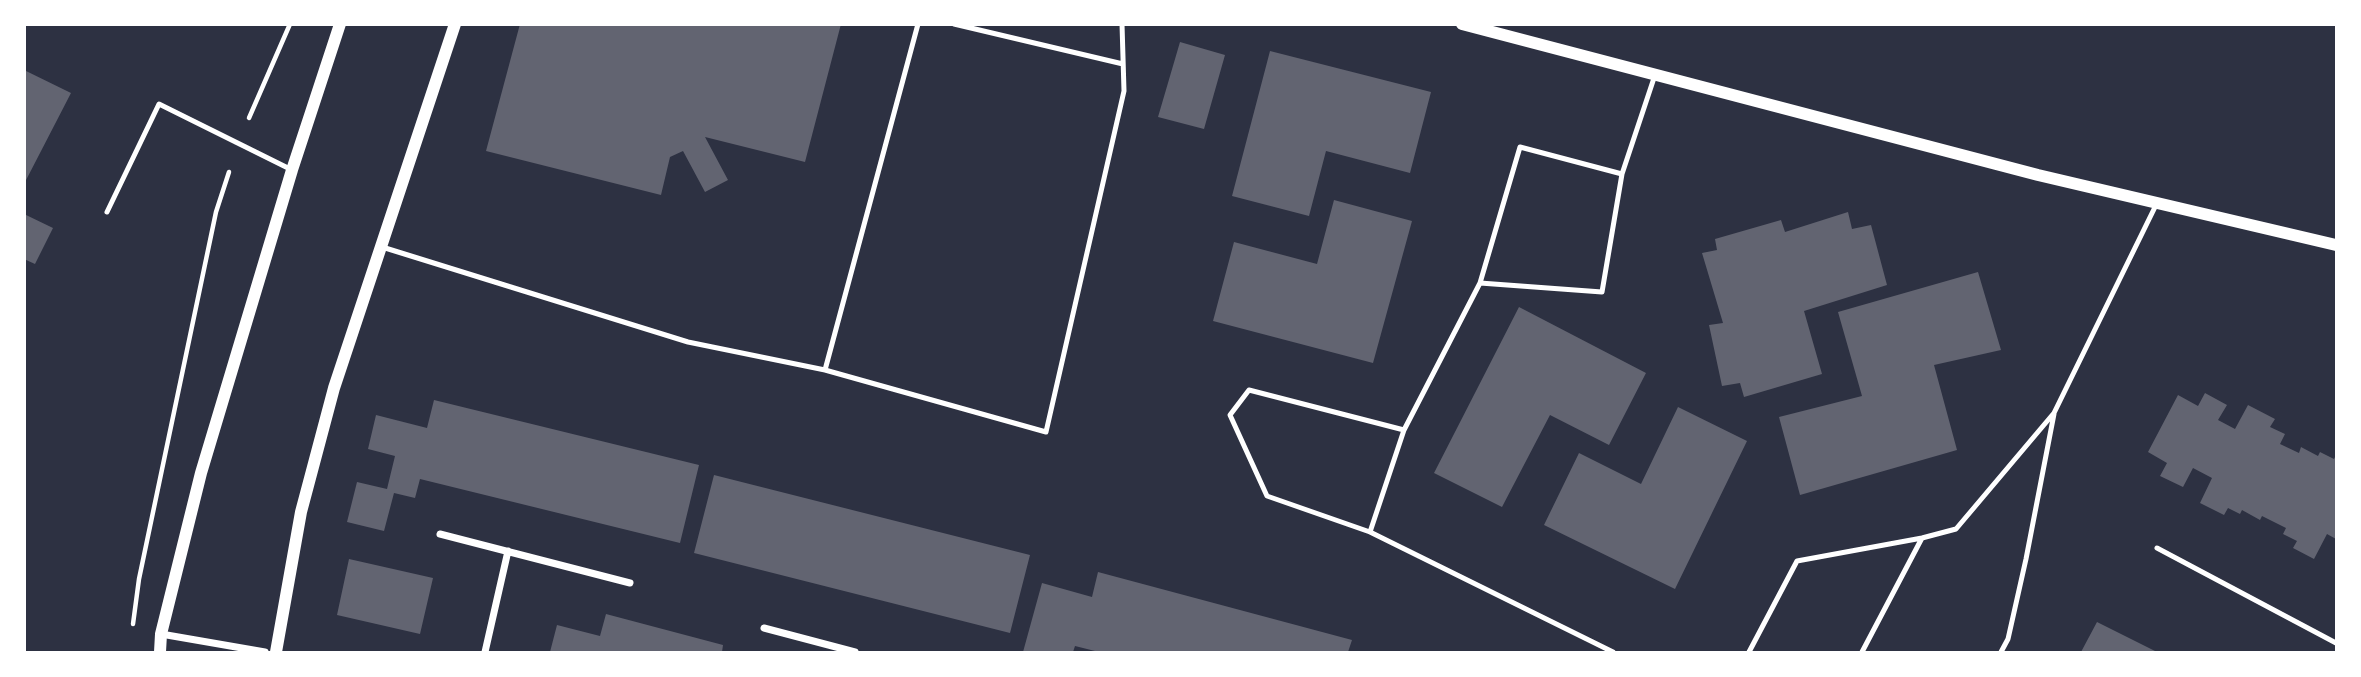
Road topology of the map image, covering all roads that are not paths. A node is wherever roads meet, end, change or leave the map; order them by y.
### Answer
1 (340, 24) edge
2 (455, 24) edge
3 (918, 24) edge
4 (954, 24) edge
5 (1122, 24) edge
6 (1462, 24) edge
7 (1123, 64) junction
8 (1655, 75) junction
9 (292, 170) junction
10 (1622, 174) junction
11 (2157, 203) junction
12 (107, 212) dead end
13 (2336, 245) edge
14 (382, 247) junction
15 (1480, 283) junction
16 (825, 370) junction
17 (2054, 413) junction
18 (1404, 430) junction
19 (1370, 532) junction
20 (440, 534) dead end
21 (1922, 538) junction
22 (2157, 548) dead end
23 (508, 551) junction
24 (631, 583) dead end
25 (764, 628) dead end
26 (161, 634) junction
27 (2336, 643) edge
28 (831, 649) edge
29 (160, 653) edge
30 (265, 653) edge
31 (276, 653) edge
32 (485, 653) edge
33 (855, 653) edge
34 (1613, 653) edge
35 (1749, 653) edge
36 (1862, 653) edge
37 (2001, 653) edge

1 - 9 street
2 - 14 street
3 - 16 lane
4 - 7 lane
5 - 7 lane
6 - 8 street
7 - 16 lane
8 - 10 lane
8 - 11 street
9 - 12 lane
9 - 26 street
10 - 15 lane
10 - 15 lane
11 - 13 street
11 - 17 lane
14 - 16 lane
14 - 31 street
15 - 18 lane
17 - 21 lane
17 - 37 lane
18 - 19 lane
18 - 19 lane
19 - 34 lane
20 - 23 street
21 - 35 lane
21 - 36 lane
22 - 27 lane
23 - 24 street
23 - 32 street
25 - 28 street
26 - 29 street
26 - 30 street
28 - 33 street

